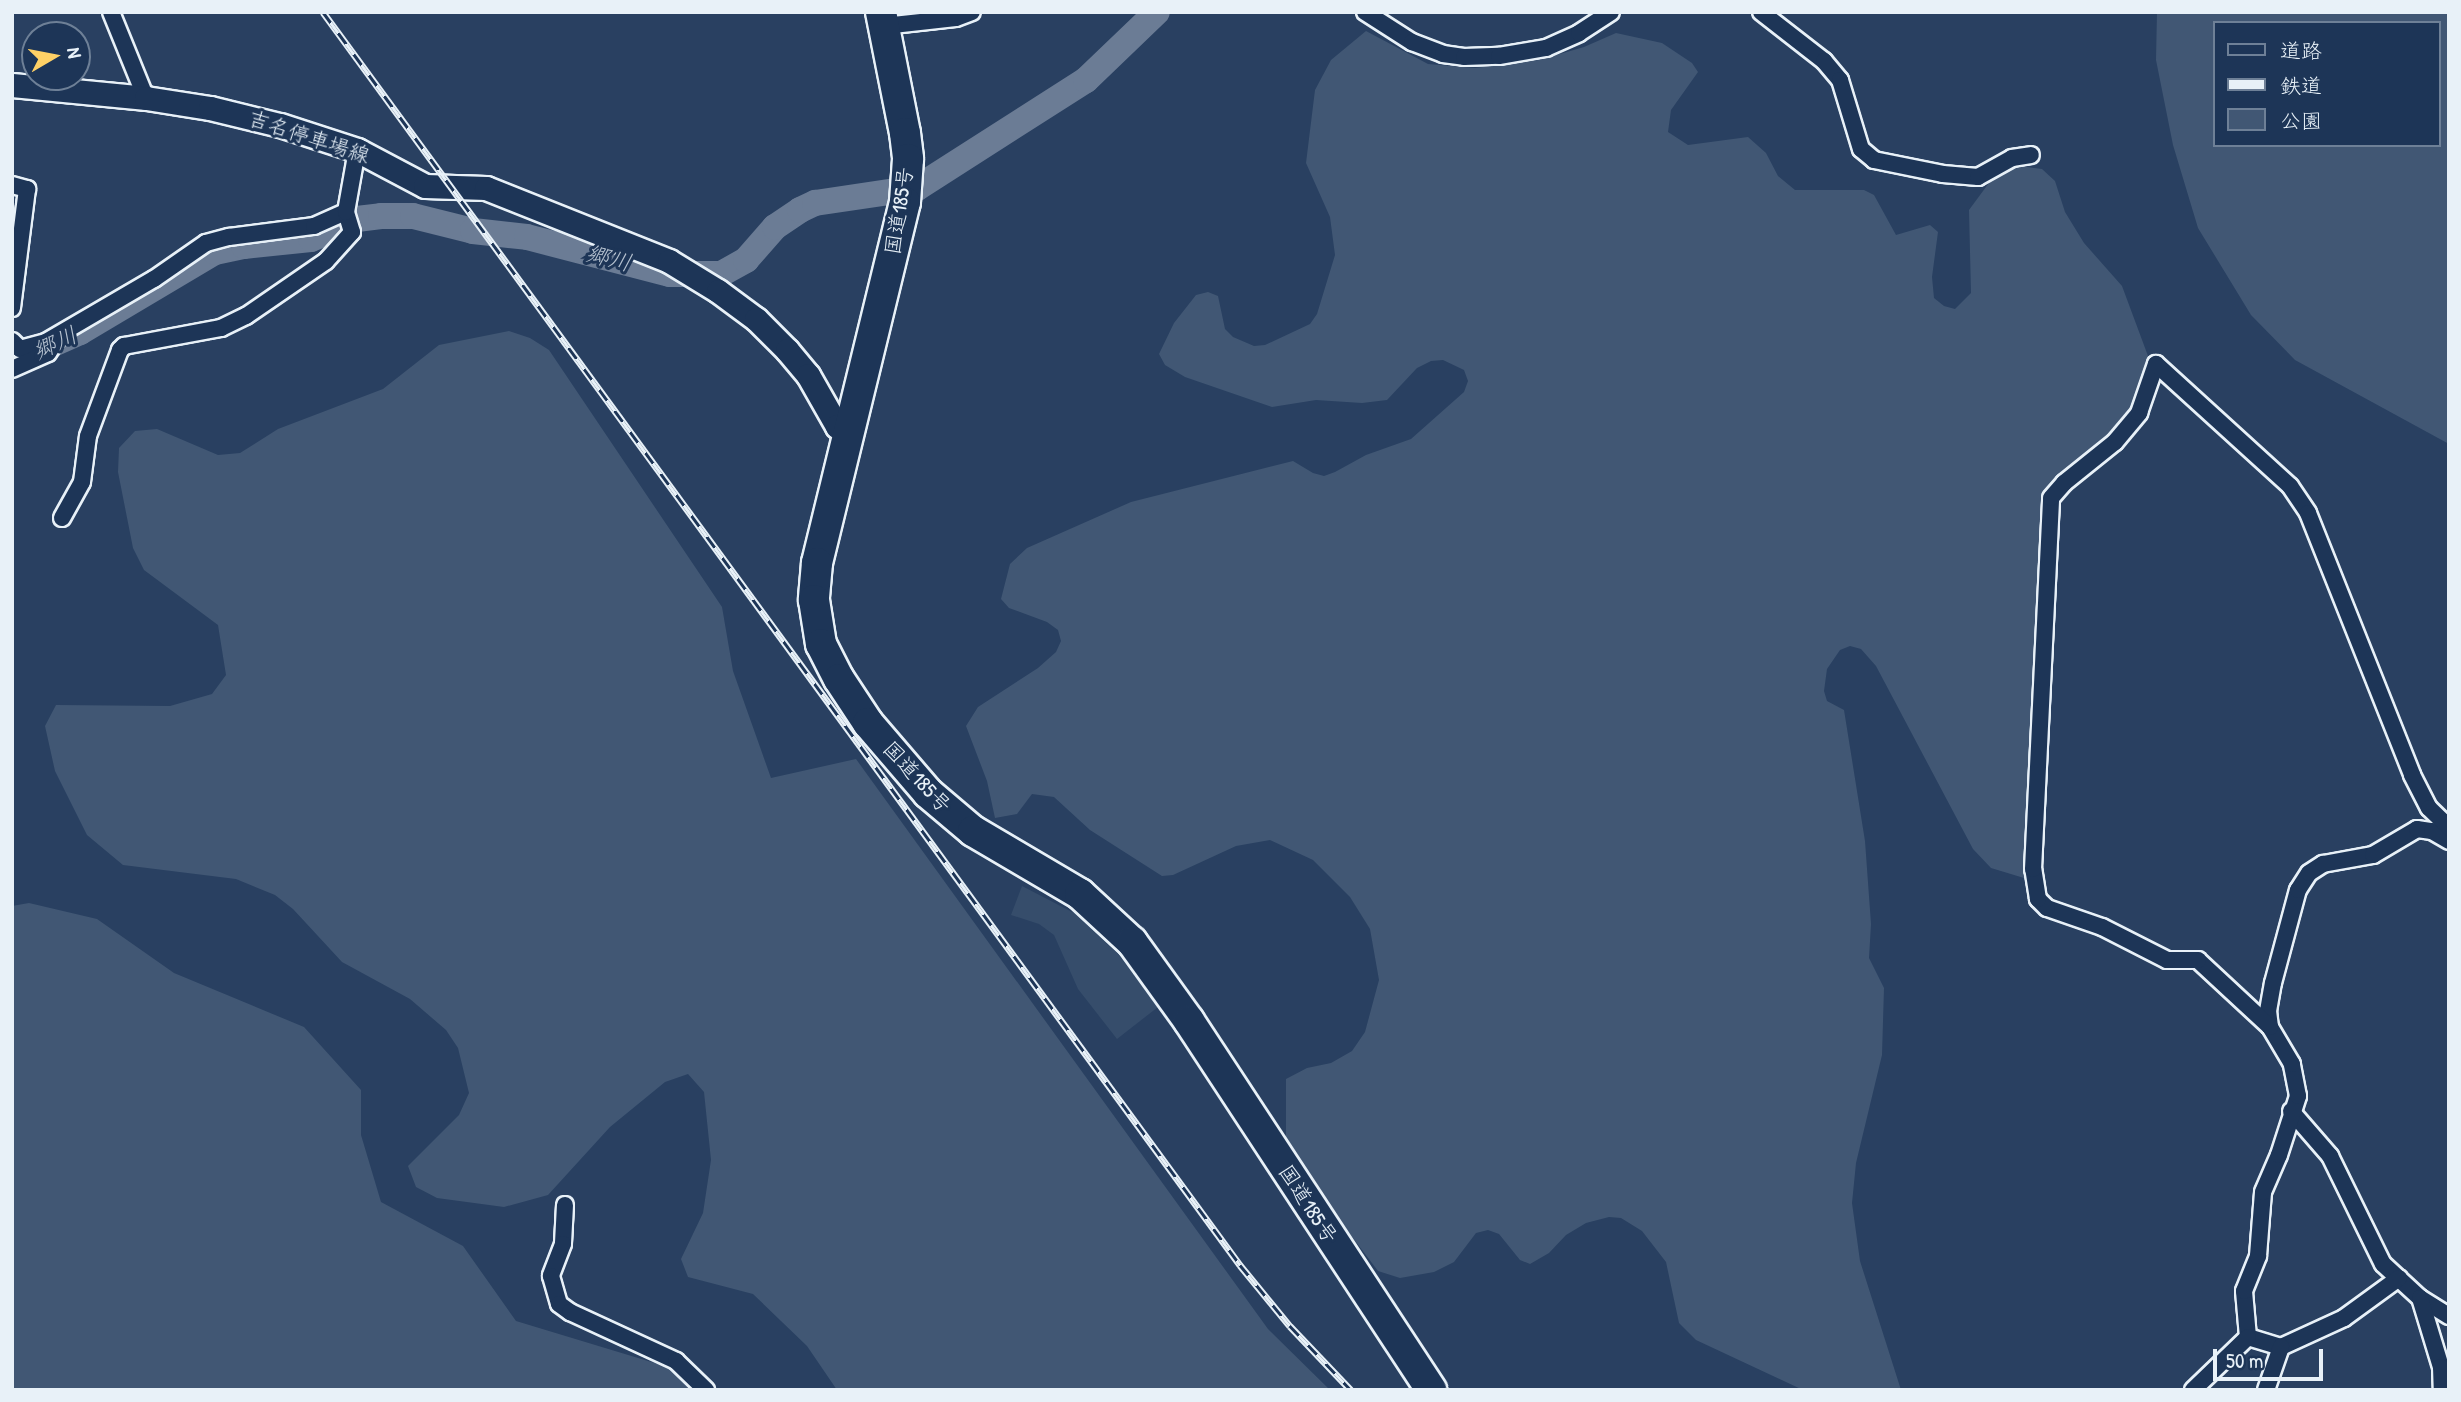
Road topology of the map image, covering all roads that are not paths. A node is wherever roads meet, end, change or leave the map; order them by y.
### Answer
1 (111, 12) edge
2 (972, 12) edge
3 (1365, 12) edge
4 (1611, 12) edge
5 (1762, 12) edge
6 (883, 19) edge
7 (12, 85) edge
8 (146, 98) junction
9 (357, 150) junction
10 (2031, 155) dead end
11 (12, 185) edge
12 (348, 218) junction
13 (12, 308) edge
14 (58, 340) junction
15 (12, 341) edge
16 (12, 369) edge
17 (848, 435) junction
18 (62, 518) dead end
19 (2449, 827) edge
20 (2449, 841) edge
21 (2270, 1027) junction
22 (2291, 1111) junction
23 (565, 1205) dead end
24 (2399, 1278) junction
25 (2420, 1298) junction
26 (2449, 1316) edge
27 (2248, 1337) junction
28 (2281, 1347) junction
29 (706, 1390) edge
30 (1431, 1390) edge
31 (2193, 1390) edge
32 (2266, 1390) edge
33 (2442, 1390) edge

1 - 8 street
2 - 6 street
3 - 4 street
5 - 10 street
6 - 17 highway, 国道185号
7 - 8 main road, 吉名停車場線
8 - 9 main road, 吉名停車場線
9 - 12 street
9 - 17 main road, 吉名停車場線
11 - 13 street
12 - 14 street
12 - 18 street
14 - 15 street
14 - 16 street
17 - 30 highway, 国道185号
19 - 21 street
20 - 21 street
21 - 22 street
22 - 24 street
22 - 27 street
23 - 29 street
24 - 25 street
24 - 28 street
25 - 26 street
25 - 33 street
27 - 28 street
27 - 31 street
28 - 32 street

